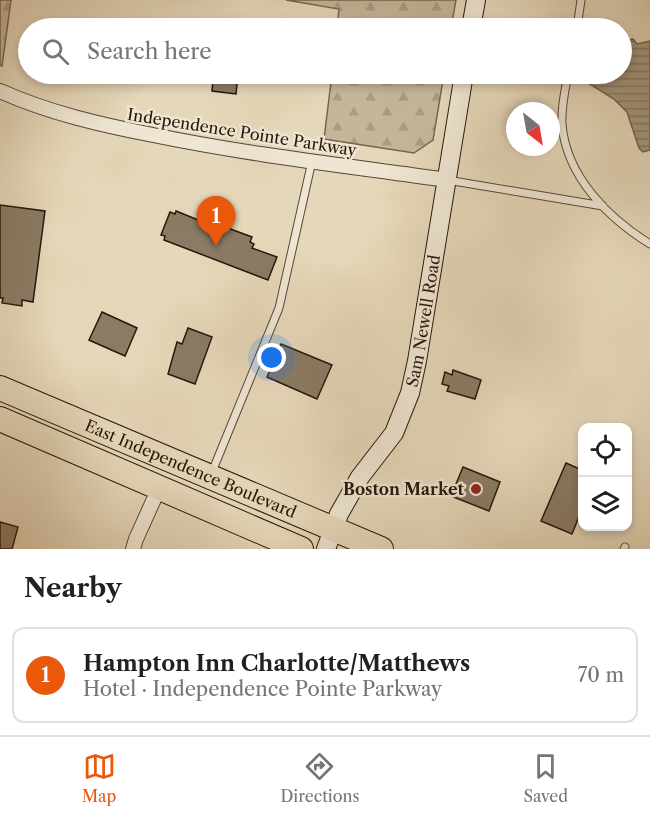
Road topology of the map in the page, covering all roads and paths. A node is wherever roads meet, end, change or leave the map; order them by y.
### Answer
1 (476, 0) edge
2 (581, 0) edge
3 (473, 18) edge
4 (578, 18) edge
5 (462, 84) edge
6 (566, 84) edge
7 (0, 91) edge
8 (312, 161) junction
9 (447, 180) junction
10 (603, 206) junction
11 (650, 244) edge
12 (0, 388) edge
13 (0, 419) edge
14 (210, 477) junction
15 (159, 488) junction
16 (329, 539) edge
17 (133, 549) edge
18 (301, 549) edge
19 (381, 549) edge

1 - 3 main road
2 - 4 lane
5 - 9 main road, Sam Newell Road
6 - 10 lane
7 - 8 street, Independence Pointe Parkway
8 - 9 street, Independence Pointe Parkway
8 - 14 lane
9 - 10 lane
9 - 16 main road, Sam Newell Road
10 - 11 lane
12 - 14 highway, East Independence Boulevard
13 - 15 highway, East Independence Boulevard
14 - 16 highway, East Independence Boulevard
15 - 17 street
15 - 18 highway, East Independence Boulevard
16 - 19 highway, East Independence Boulevard

